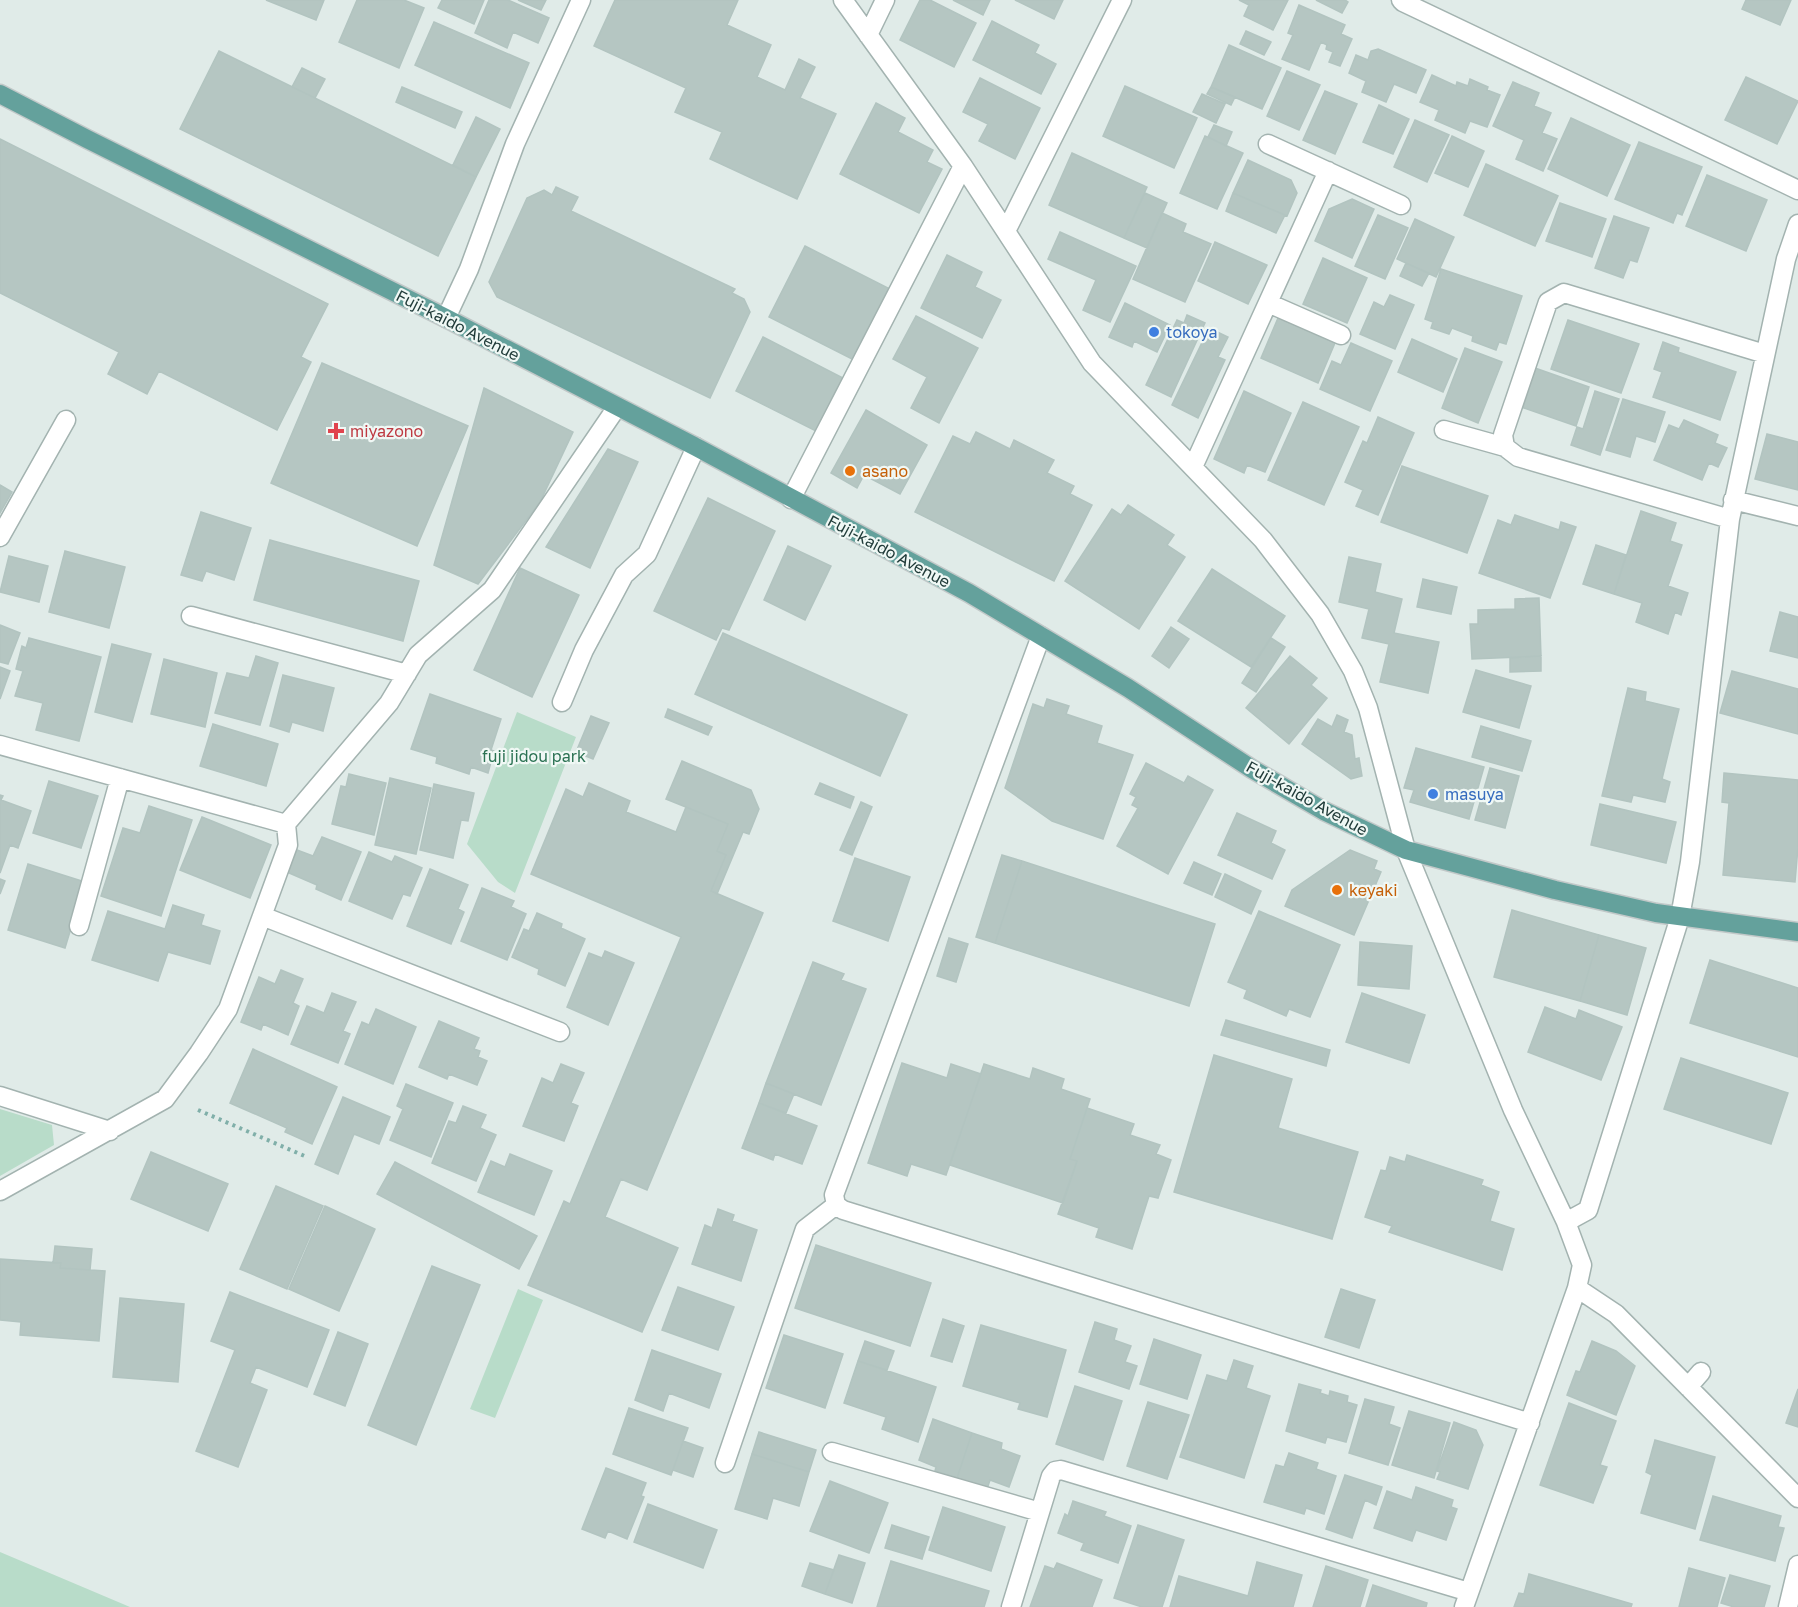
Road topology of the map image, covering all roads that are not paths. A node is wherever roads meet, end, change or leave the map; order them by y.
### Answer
1 (581, 0) edge
2 (843, 0) edge
3 (885, 0) edge
4 (1122, 0) edge
5 (1401, 0) edge
6 (868, 35) junction
7 (0, 94) edge
8 (1268, 144) dead end
9 (963, 166) junction
10 (1328, 171) junction
11 (1798, 190) edge
12 (1401, 205) dead end
13 (1798, 224) edge
14 (1006, 231) junction
15 (1790, 284) edge
16 (1268, 303) junction
17 (446, 318) junction
18 (1341, 335) dead end
19 (1765, 354) junction
20 (617, 407) junction
21 (66, 420) dead end
22 (1444, 430) dead end
23 (696, 447) junction
24 (1505, 447) junction
25 (1193, 467) junction
26 (791, 499) junction
27 (1733, 500) junction
28 (1798, 516) edge
29 (1730, 519) junction
30 (0, 537) edge
31 (191, 616) dead end
32 (1041, 636) junction
33 (407, 674) junction
34 (562, 702) dead end
35 (0, 745) edge
36 (120, 778) junction
37 (286, 824) junction
38 (1406, 850) junction
39 (262, 916) junction
40 (1680, 917) junction
41 (79, 926) dead end
42 (1798, 932) edge
43 (560, 1032) dead end
44 (0, 1096) edge
45 (110, 1131) junction
46 (0, 1191) edge
47 (836, 1205) junction
48 (1566, 1222) junction
49 (1577, 1288) junction
50 (1701, 1372) dead end
51 (1688, 1387) junction
52 (1530, 1423) junction
53 (832, 1452) dead end
54 (725, 1463) dead end
55 (1798, 1498) edge
56 (1040, 1512) junction
57 (1798, 1565) edge
58 (1467, 1599) edge
59 (1011, 1607) edge
60 (1788, 1607) edge

1 - 17 street
2 - 6 street
3 - 6 street
4 - 14 street
5 - 11 street
6 - 9 street
7 - 17 main road, Fuji-kaido Avenue
8 - 10 street
9 - 14 street
9 - 26 street
10 - 12 street
10 - 16 street
13 - 15 street
14 - 25 street
15 - 19 street
16 - 18 street
16 - 25 street
17 - 20 main road, Fuji-kaido Avenue
19 - 24 street
19 - 27 street
20 - 23 main road, Fuji-kaido Avenue
20 - 33 street
21 - 30 street
22 - 24 street
23 - 26 main road, Fuji-kaido Avenue
23 - 34 street
24 - 29 street
25 - 38 street
26 - 32 main road, Fuji-kaido Avenue
27 - 28 street
27 - 29 street
29 - 40 street
31 - 33 street
32 - 38 main road, Fuji-kaido Avenue
32 - 47 street
33 - 37 street
35 - 36 street
36 - 37 street
36 - 41 street
37 - 39 street
38 - 40 main road, Fuji-kaido Avenue
38 - 48 street
39 - 43 street
39 - 45 street
40 - 42 main road, Fuji-kaido Avenue
40 - 48 street
44 - 45 street
45 - 46 street
47 - 52 street
47 - 54 street
48 - 49 street
49 - 51 street
49 - 52 street
50 - 51 street
51 - 55 street
52 - 58 street
53 - 56 street
56 - 58 street
56 - 59 street
57 - 60 street

